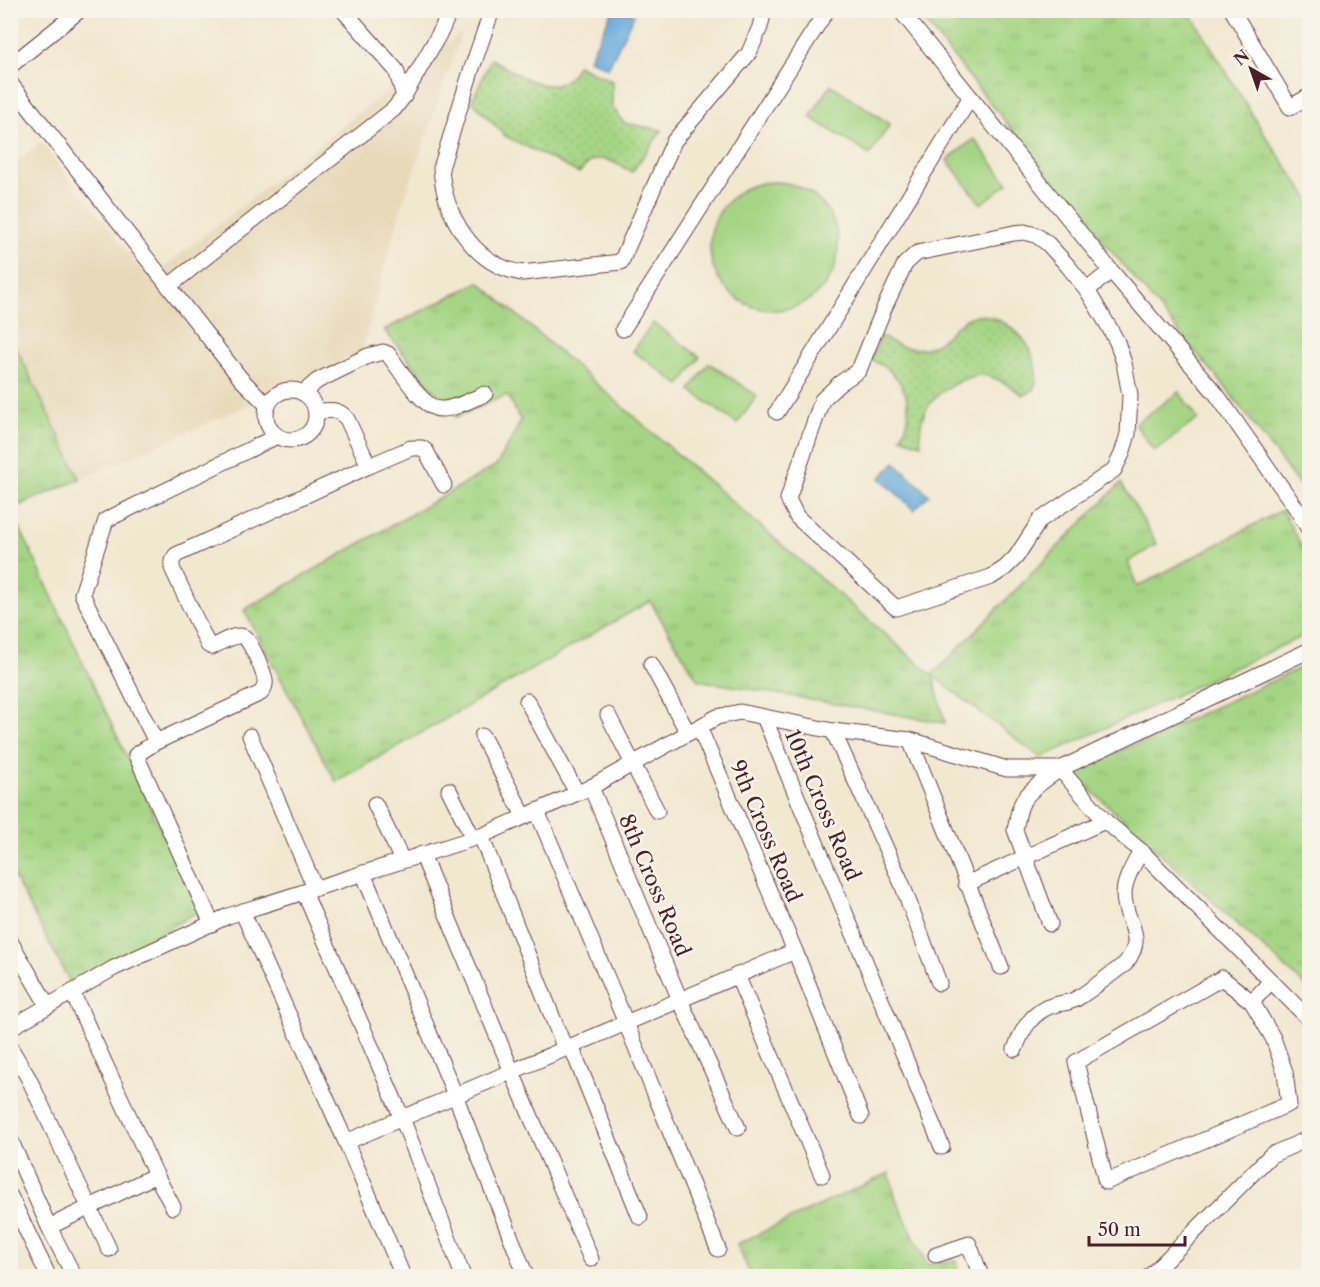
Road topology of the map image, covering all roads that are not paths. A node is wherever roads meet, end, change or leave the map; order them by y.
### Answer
1 (80, 10) edge
2 (343, 10) edge
3 (450, 10) edge
4 (492, 10) edge
5 (764, 10) edge
6 (827, 10) edge
7 (900, 10) edge
8 (1232, 10) edge
9 (10, 66) edge
10 (10, 83) edge
11 (404, 96) junction
12 (1310, 96) edge
13 (970, 98) junction
14 (1109, 268) junction
15 (169, 286) junction
16 (1085, 288) junction
17 (623, 329) dead end
18 (303, 393) junction
19 (485, 394) dead end
20 (268, 406) junction
21 (316, 412) junction
22 (777, 412) dead end
23 (277, 436) junction
24 (369, 466) junction
25 (444, 485) dead end
26 (1310, 531) edge
27 (1310, 650) edge
28 (651, 664) dead end
29 (527, 700) dead end
30 (608, 715) dead end
31 (764, 717) junction
32 (693, 730) junction
33 (833, 731) junction
34 (250, 736) dead end
35 (482, 736) dead end
36 (910, 740) junction
37 (156, 742) junction
38 (633, 763) junction
39 (1060, 769) junction
40 (449, 790) dead end
41 (584, 790) junction
42 (375, 804) dead end
43 (657, 811) dead end
44 (530, 814) junction
45 (1105, 821) junction
46 (477, 837) junction
47 (1141, 850) junction
48 (422, 854) junction
49 (1025, 857) junction
50 (402, 860) junction
51 (363, 873) junction
52 (966, 884) junction
53 (309, 890) junction
54 (242, 912) junction
55 (212, 924) junction
56 (1050, 924) dead end
57 (10, 941) edge
58 (795, 951) junction
59 (1001, 967) dead end
60 (737, 975) junction
61 (1271, 981) junction
62 (939, 983) dead end
63 (72, 992) junction
64 (680, 1000) junction
65 (1252, 1002) junction
66 (48, 1006) junction
67 (1310, 1020) edge
68 (626, 1023) junction
69 (10, 1028) edge
70 (10, 1047) edge
71 (568, 1048) junction
72 (1015, 1049) dead end
73 (512, 1072) junction
74 (455, 1095) junction
75 (861, 1116) dead end
76 (402, 1118) junction
77 (738, 1128) dead end
78 (1310, 1138) edge
79 (10, 1139) edge
80 (346, 1142) junction
81 (942, 1147) dead end
82 (156, 1175) junction
83 (822, 1175) dead end
84 (10, 1196) edge
85 (89, 1206) junction
86 (172, 1208) dead end
87 (640, 1217) dead end
88 (50, 1227) junction
89 (109, 1249) dead end
90 (718, 1249) dead end
91 (936, 1255) dead end
92 (591, 1259) dead end
93 (46, 1271) dead end
94 (74, 1276) edge
95 (403, 1276) edge
96 (463, 1276) edge
97 (526, 1276) edge
98 (981, 1276) edge
99 (1150, 1276) edge

1 - 9 street
2 - 11 street
3 - 11 street
4 - 5 street
6 - 17 street
7 - 13 street
8 - 12 street
10 - 15 street
11 - 15 street
13 - 14 street
13 - 22 street
14 - 16 street
14 - 26 street
15 - 20 street
16 - 16 street
18 - 19 street
18 - 20 street
18 - 21 street
20 - 23 street
21 - 23 street
21 - 24 street
23 - 37 street
24 - 25 street
24 - 37 street
27 - 39 street
28 - 32 street, 9th Cross Road
29 - 41 street, 8th Cross Road
30 - 38 street
31 - 32 street
31 - 33 street
31 - 81 street, 10th Cross Road
32 - 38 street
32 - 58 street, 9th Cross Road
33 - 36 street
33 - 62 street
34 - 53 street
35 - 44 street
36 - 39 street
36 - 52 street
37 - 55 street
38 - 41 street
38 - 43 street
39 - 45 street
39 - 49 street
40 - 46 street
41 - 44 street
41 - 64 street, 8th Cross Road
42 - 50 street
44 - 46 street
44 - 68 street
45 - 47 street
45 - 49 street
46 - 48 street
46 - 71 street
47 - 61 street
47 - 72 street
48 - 50 street
48 - 73 street
49 - 52 street
49 - 56 street
50 - 51 street
51 - 53 street
51 - 74 street
52 - 59 street
53 - 54 street
53 - 76 street
54 - 55 street
54 - 80 street
55 - 63 street
57 - 66 street
58 - 60 street
58 - 75 street, 9th Cross Road
60 - 64 street
60 - 83 street
61 - 65 street
61 - 67 street
63 - 66 street
63 - 82 street
64 - 68 street
64 - 77 street, 8th Cross Road
65 - 65 street
66 - 69 street
68 - 71 street
68 - 90 street
70 - 85 street
71 - 73 street
71 - 87 street
73 - 74 street
73 - 92 street
74 - 76 street
74 - 97 street
76 - 80 street
76 - 96 street
78 - 99 street
79 - 88 street
80 - 95 street
82 - 85 street
82 - 86 street
84 - 93 street
85 - 88 street
85 - 89 street
88 - 94 street
91 - 98 street

